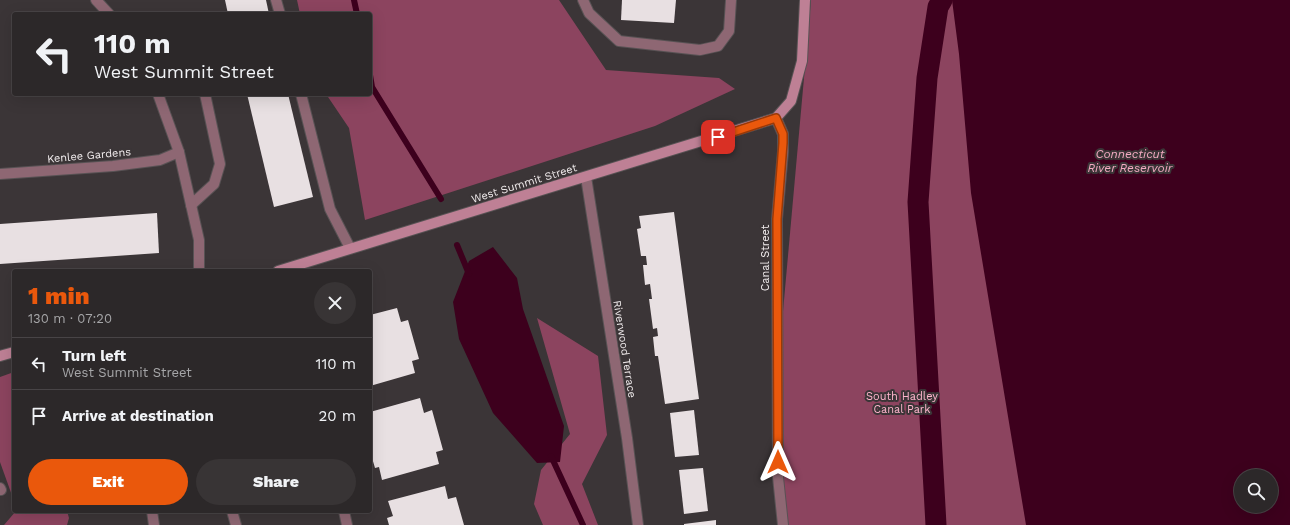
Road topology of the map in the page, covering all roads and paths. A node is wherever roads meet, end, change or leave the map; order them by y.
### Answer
1 (96, 0) edge
2 (276, 0) edge
3 (582, 0) edge
4 (730, 0) edge
5 (805, 0) edge
6 (106, 12) edge
7 (279, 12) edge
8 (159, 96) edge
9 (205, 96) edge
10 (302, 96) edge
11 (776, 118) junction
12 (179, 152) junction
13 (0, 174) edge
14 (586, 177) junction
15 (191, 205) junction
16 (350, 248) junction
17 (199, 269) edge
18 (287, 269) edge
19 (12, 353) edge
20 (0, 356) edge
21 (152, 513) edge
22 (233, 513) edge
23 (344, 513) edge
24 (154, 525) edge
25 (236, 525) edge
26 (347, 525) edge
27 (638, 525) edge
28 (783, 525) edge

1 - 6 street
2 - 7 street
3 - 4 street
5 - 11 street
8 - 12 street
9 - 15 street
10 - 16 street
11 - 14 street, West Summit Street
11 - 28 street, Canal Street
12 - 13 street, Kenlee Gardens
12 - 15 street
14 - 16 street, West Summit Street
14 - 27 street, Riverwood Terrace
15 - 17 street
16 - 18 street, West Summit Street
19 - 20 street
21 - 24 street
22 - 25 street
23 - 26 street

